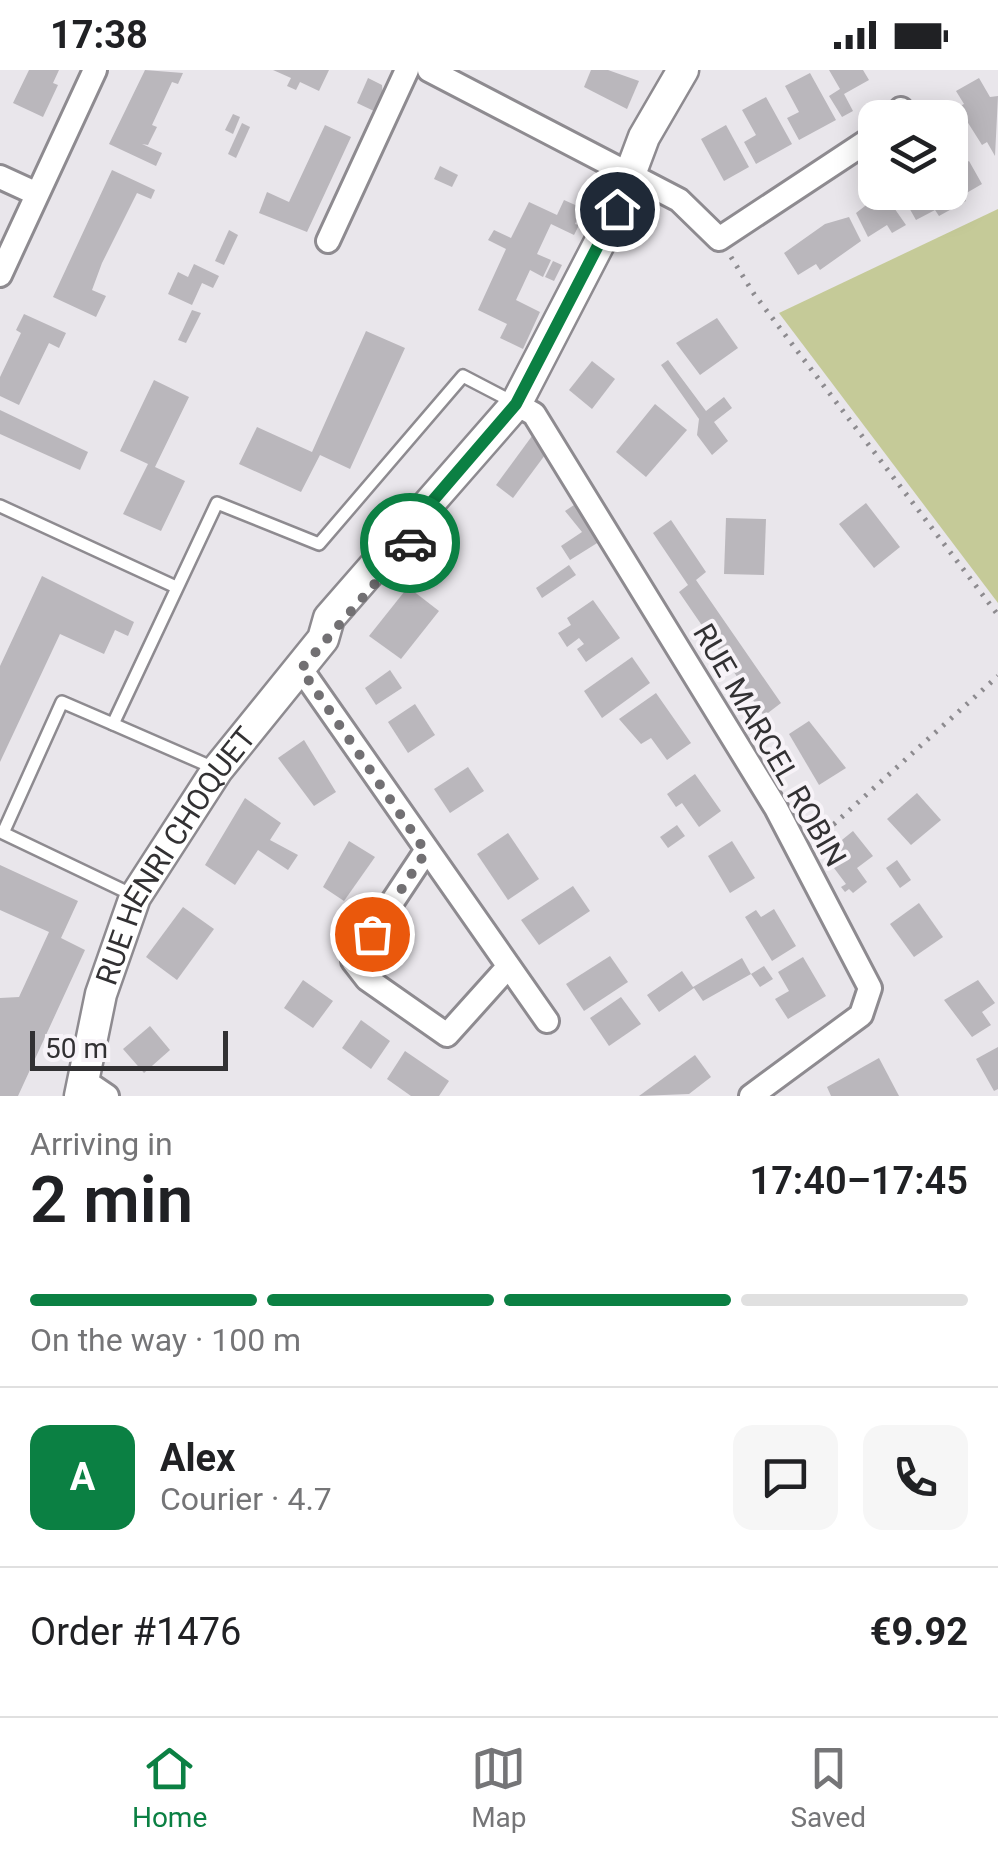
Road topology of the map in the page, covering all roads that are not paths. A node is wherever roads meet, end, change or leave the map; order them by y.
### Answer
1 (95, 70) edge
2 (407, 70) edge
3 (428, 70) edge
4 (683, 70) edge
5 (858, 147) edge
6 (628, 174) junction
7 (0, 176) edge
8 (36, 193) junction
9 (328, 242) dead end
10 (0, 275) edge
11 (516, 404) junction
12 (0, 506) edge
13 (176, 588) junction
14 (301, 669) junction
15 (112, 724) junction
16 (217, 770) junction
17 (426, 852) junction
18 (135, 896) junction
19 (508, 966) junction
20 (546, 1022) dead end
21 (91, 1091) edge
22 (752, 1096) edge

1 - 8 street
2 - 9 street
3 - 6 street
4 - 6 street, RUE HENRI CHOQUET
5 - 6 street
6 - 11 street, RUE HENRI CHOQUET
7 - 8 street
8 - 10 street
11 - 13 lane
11 - 14 street, RUE HENRI CHOQUET
11 - 22 street, RUE MARCEL ROBIN
12 - 13 lane
13 - 15 lane
14 - 16 street, RUE HENRI CHOQUET
14 - 17 street
15 - 16 lane
15 - 18 lane
16 - 18 street, RUE HENRI CHOQUET
17 - 19 street
17 - 19 street
18 - 21 street, RUE HENRI CHOQUET
19 - 20 street

